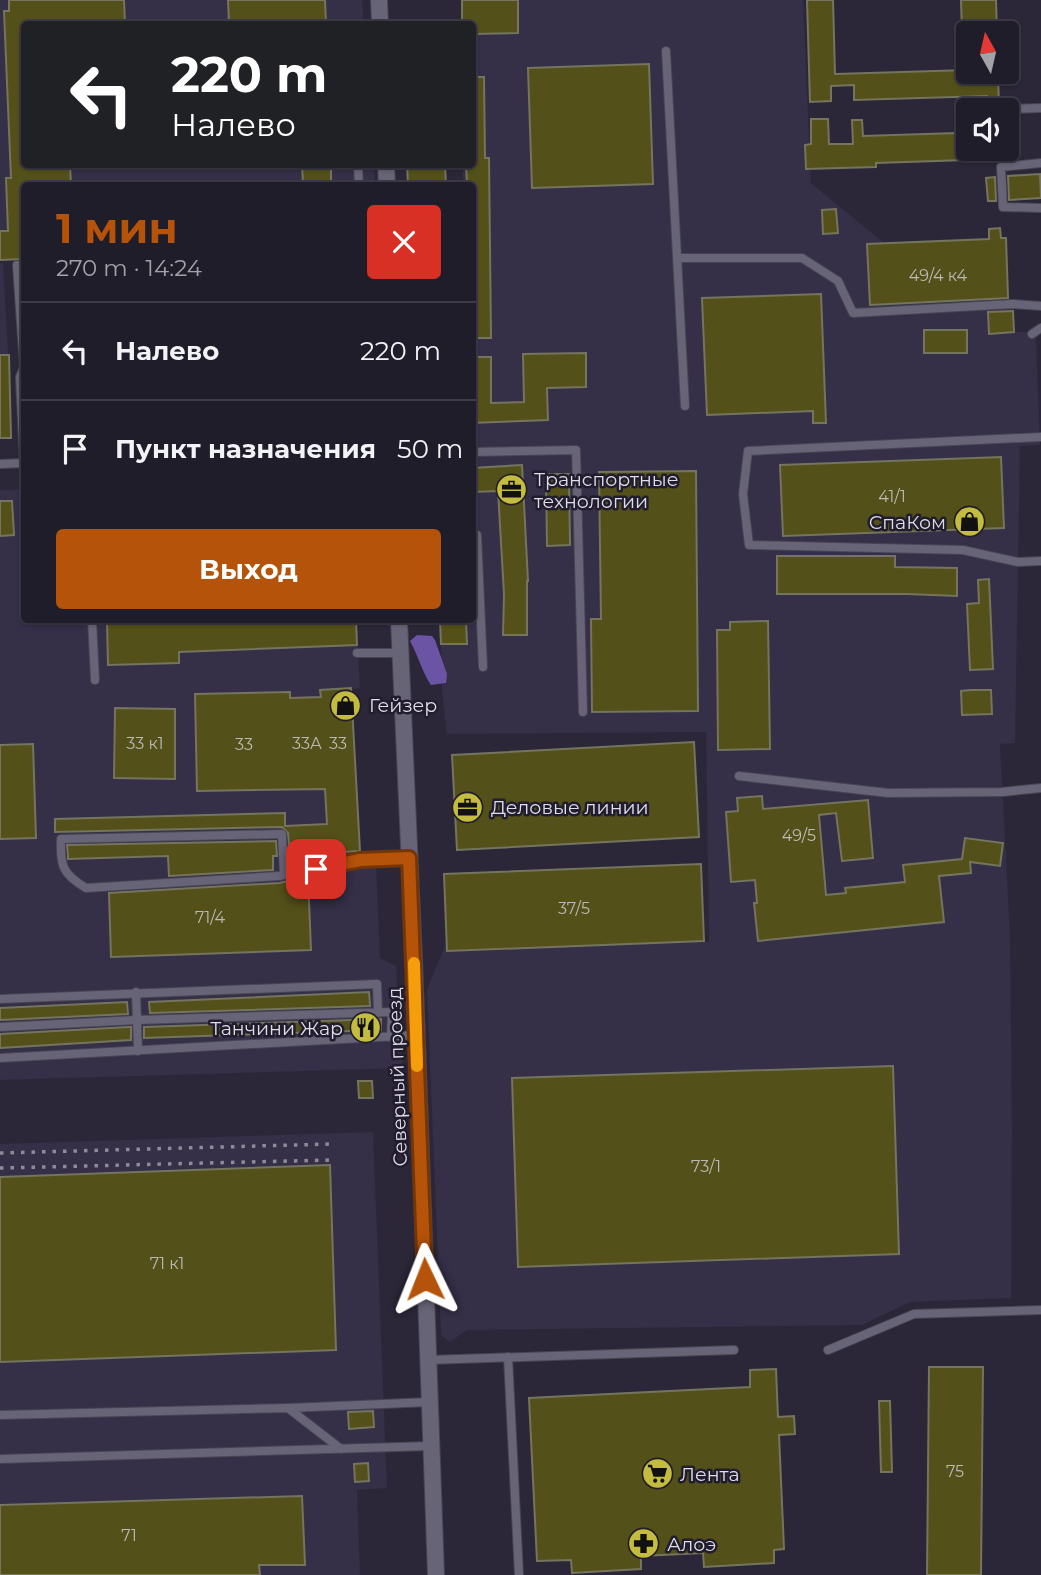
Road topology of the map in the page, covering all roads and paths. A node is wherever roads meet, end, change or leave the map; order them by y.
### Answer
1 (379, 0) edge
2 (380, 21) edge
3 (666, 51) dead end
4 (1019, 108) edge
5 (1041, 108) edge
6 (1041, 163) edge
7 (1041, 208) edge
8 (677, 258) junction
9 (17, 265) dead end
10 (1041, 306) edge
11 (21, 323) edge
12 (1041, 328) edge
13 (1032, 334) dead end
14 (21, 374) edge
15 (21, 398) edge
16 (685, 406) dead end
17 (1041, 437) edge
18 (476, 452) edge
19 (21, 463) edge
20 (0, 464) edge
21 (476, 535) edge
22 (1041, 561) edge
23 (92, 623) edge
24 (399, 623) edge
25 (357, 653) dead end
26 (400, 653) junction
27 (482, 667) dead end
28 (95, 680) dead end
29 (583, 712) dead end
30 (739, 776) dead end
31 (1041, 788) edge
32 (409, 858) junction
33 (284, 874) junction
34 (136, 992) junction
35 (0, 999) edge
36 (378, 1013) junction
37 (137, 1020) junction
38 (0, 1027) edge
39 (416, 1035) junction
40 (391, 1037) junction
41 (138, 1051) junction
42 (0, 1058) edge
43 (1041, 1310) edge
44 (734, 1350) dead end
45 (828, 1350) dead end
46 (508, 1357) junction
47 (428, 1360) junction
48 (429, 1402) junction
49 (288, 1408) junction
50 (0, 1415) edge
51 (430, 1446) junction
52 (341, 1449) junction
53 (0, 1460) edge
54 (436, 1575) edge
55 (519, 1575) edge

1 - 2 street
3 - 8 lane
4 - 5 lane
6 - 7 lane
8 - 10 lane
8 - 16 lane
9 - 11 lane
12 - 13 lane
14 - 15 lane
17 - 22 lane
18 - 29 lane
19 - 20 lane
21 - 27 lane
23 - 28 lane
24 - 26 street, Северный проезд
25 - 26 lane
26 - 32 street, Северный проезд
30 - 31 lane
32 - 33 lane
32 - 39 street, Северный проезд
33 - 33 lane
34 - 35 lane
34 - 36 lane
34 - 37 lane
36 - 37 lane
36 - 40 lane
37 - 38 lane
37 - 41 lane
39 - 40 lane
39 - 47 street, Северный проезд
40 - 41 lane
41 - 42 lane
43 - 45 lane
44 - 46 lane
46 - 47 lane
46 - 55 lane
47 - 48 street, Северный проезд
48 - 49 lane
48 - 51 street, Северный проезд
49 - 50 lane
49 - 52 lane
51 - 52 lane
51 - 54 street, Северный проезд
52 - 53 lane

